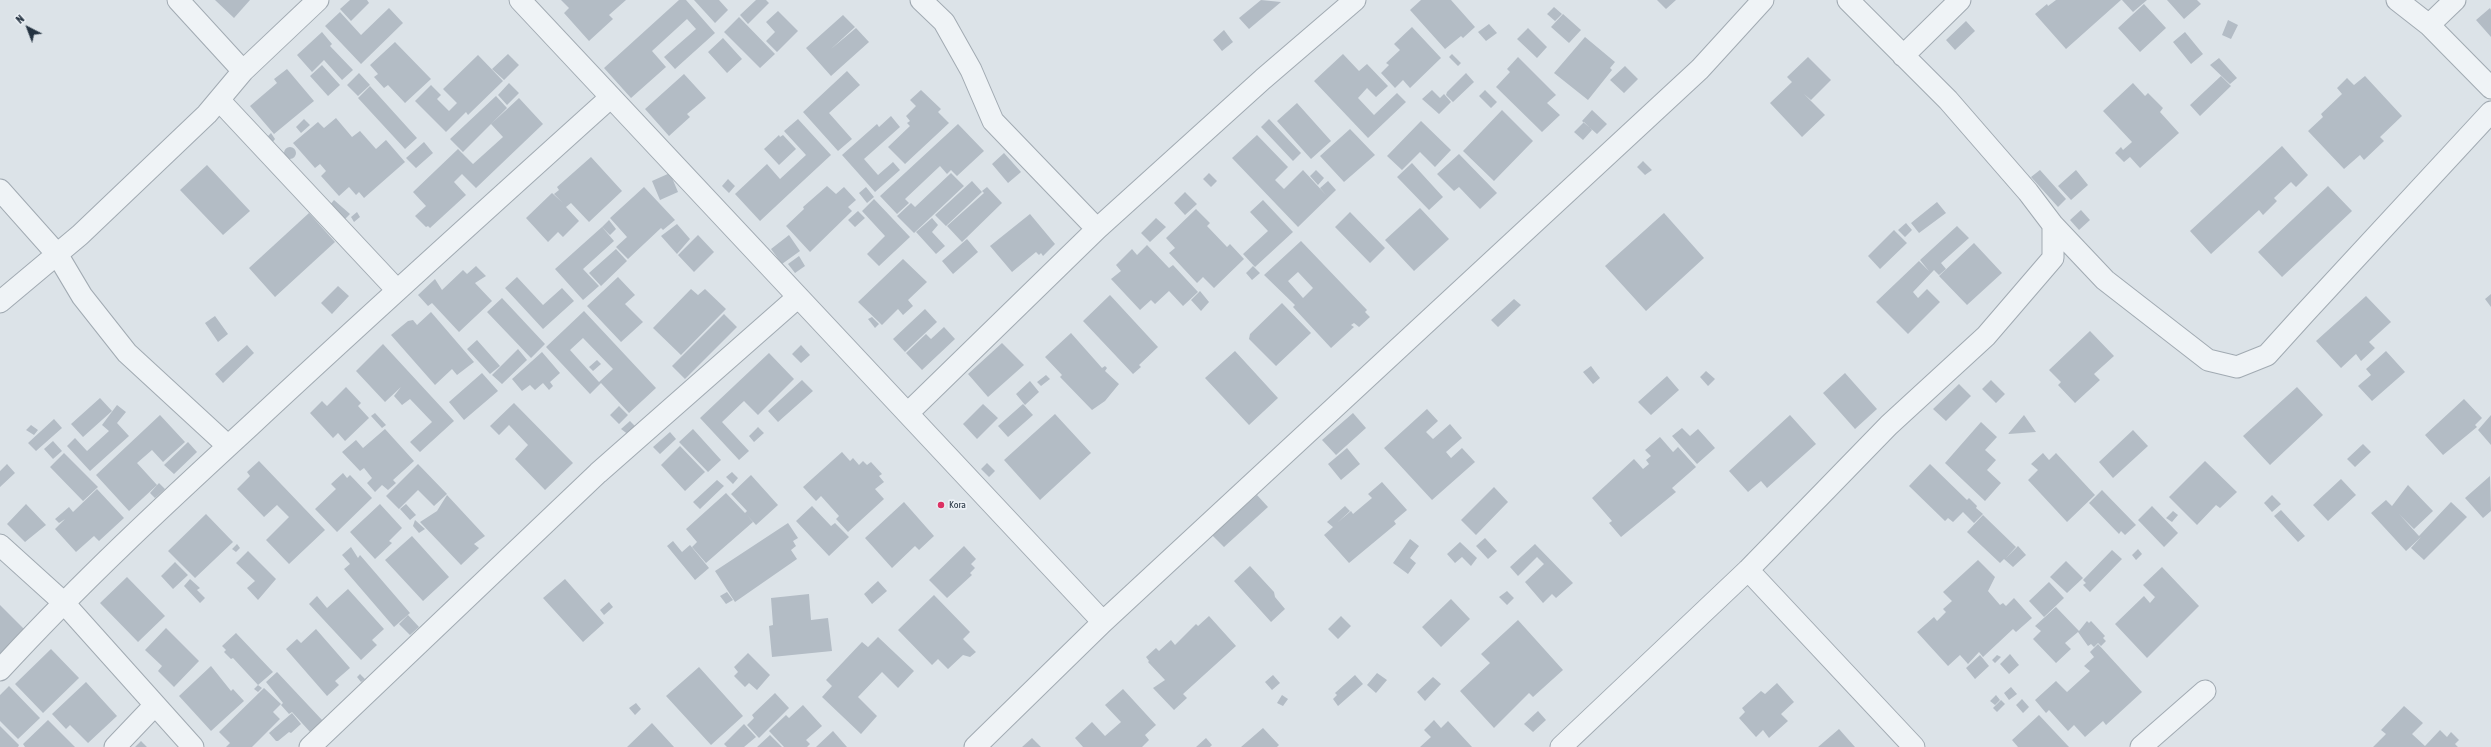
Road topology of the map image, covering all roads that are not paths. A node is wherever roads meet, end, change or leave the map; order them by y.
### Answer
1 (178, 0) edge
2 (318, 0) edge
3 (520, 0) edge
4 (921, 0) edge
5 (1356, 0) edge
6 (1763, 0) edge
7 (1848, 0) edge
8 (1960, 0) edge
9 (2396, 0) edge
10 (2454, 0) edge
11 (2429, 25) junction
12 (1903, 56) junction
13 (243, 72) junction
14 (2491, 88) edge
15 (611, 97) junction
16 (220, 100) junction
17 (2491, 112) edge
18 (0, 190) edge
19 (2053, 225) junction
20 (1097, 229) junction
21 (57, 254) junction
22 (396, 289) junction
23 (798, 297) junction
24 (0, 302) edge
25 (908, 414) junction
26 (228, 446) junction
27 (0, 545) edge
28 (1748, 570) junction
29 (63, 602) junction
30 (1103, 622) junction
31 (0, 670) edge
32 (2205, 690) dead end
33 (155, 705) junction
34 (115, 747) edge
35 (193, 747) edge
36 (310, 747) edge
37 (975, 747) edge
38 (1561, 747) edge
39 (1914, 747) edge
40 (2141, 747) edge

1 - 13 street
2 - 13 street
3 - 15 street
4 - 20 street
5 - 20 street
6 - 30 street
7 - 12 street
8 - 12 street
9 - 11 street
10 - 11 street
11 - 14 street
12 - 19 street
13 - 16 street
15 - 22 street
15 - 23 street
16 - 21 street
16 - 22 street
17 - 19 street
18 - 21 street
19 - 28 street
20 - 25 street
21 - 24 street
21 - 26 street
22 - 26 street
23 - 25 street
23 - 36 street
25 - 30 street
26 - 29 street
27 - 29 street
28 - 38 street
28 - 39 street
29 - 31 street
29 - 33 street
30 - 37 street
32 - 40 street
33 - 34 street
33 - 35 street

